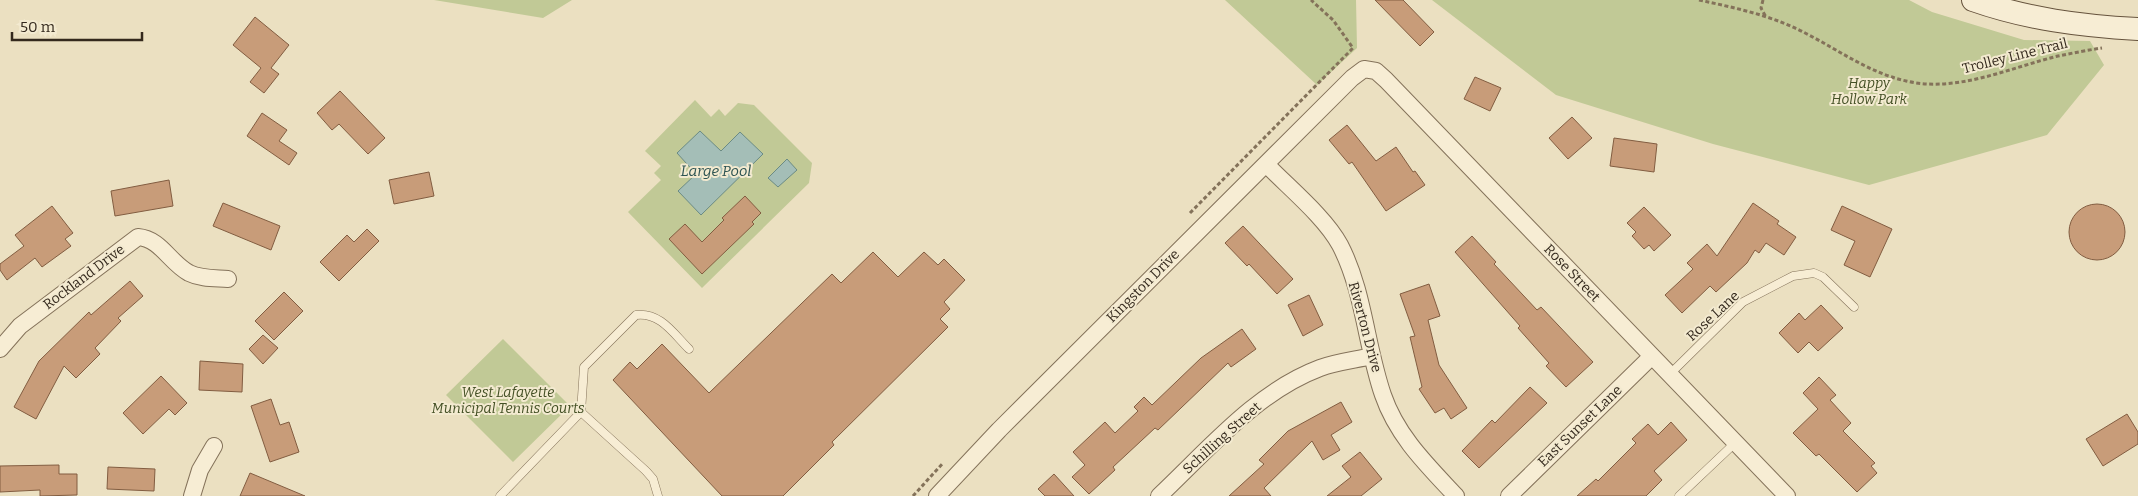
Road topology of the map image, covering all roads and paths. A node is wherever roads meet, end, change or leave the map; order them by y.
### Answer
1 (1311, 0) edge
2 (1699, 0) edge
3 (1763, 0) edge
4 (1973, 0) edge
5 (1766, 17) junction
6 (2138, 29) edge
7 (2107, 47) dead end
8 (1352, 78) joint
9 (1266, 164) junction
10 (1187, 216) dead end
11 (228, 279) dead end
12 (1854, 307) dead end
13 (0, 349) edge
14 (689, 349) dead end
15 (1372, 356) junction
16 (1651, 357) junction
17 (1669, 375) junction
18 (581, 412) junction
19 (1735, 443) junction
20 (214, 446) dead end
21 (945, 461) dead end
22 (192, 496) edge
23 (500, 496) edge
24 (658, 496) edge
25 (913, 496) edge
26 (937, 496) edge
27 (1159, 496) edge
28 (1456, 496) edge
29 (1509, 496) edge
30 (1679, 496) edge
31 (1787, 496) edge

1 - 10 path
2 - 5 path, Trolley Line Trail
3 - 5 path
4 - 6 main road
5 - 7 path, Trolley Line Trail
8 - 9 street, Kingston Drive
8 - 16 street, Rose Street
9 - 15 street, Riverton Drive
9 - 26 street, Kingston Drive
11 - 13 street, Rockland Drive
12 - 17 lane, Rose Lane
14 - 18 lane
15 - 27 street, Schilling Street
15 - 28 street, Riverton Drive
16 - 17 street, Rose Street
16 - 29 street, East Sunset Lane
17 - 19 street, Rose Street
18 - 23 lane
18 - 24 lane
19 - 30 lane
19 - 31 street, Rose Street
20 - 22 street
21 - 25 path

